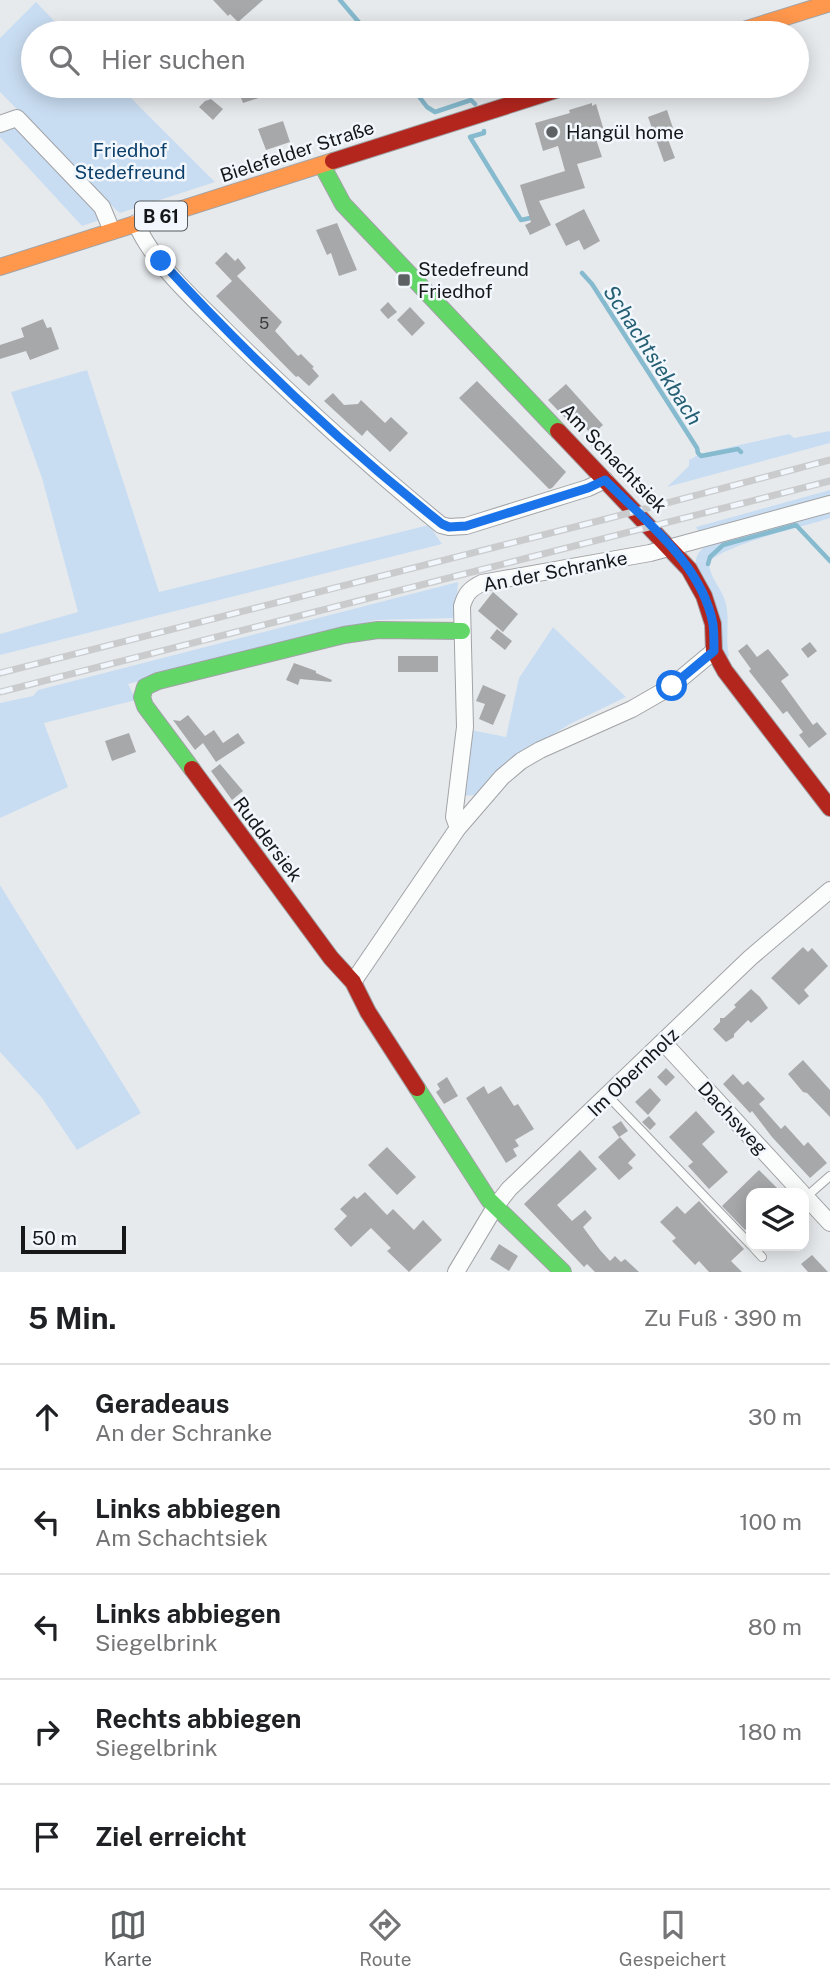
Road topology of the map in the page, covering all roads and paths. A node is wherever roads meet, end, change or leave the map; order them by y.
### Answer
1 (830, 3) edge
2 (772, 21) edge
3 (531, 98) edge
4 (0, 124) edge
5 (322, 165) junction
6 (136, 223) junction
7 (112, 231) junction
8 (0, 267) edge
9 (605, 480) junction
10 (830, 504) edge
11 (671, 547) junction
12 (462, 631) junction
13 (714, 651) junction
14 (830, 808) edge
15 (457, 828) junction
16 (830, 890) edge
17 (353, 982) junction
18 (664, 1043) junction
19 (608, 1096) junction
20 (830, 1176) edge
21 (798, 1188) edge
22 (809, 1191) edge
23 (809, 1200) edge
24 (495, 1207) junction
25 (830, 1223) edge
26 (746, 1239) edge
27 (757, 1251) edge
28 (762, 1256) dead end
29 (456, 1272) edge
30 (563, 1272) edge

1 - 2 street
3 - 5 street, Bielefelder Straße / B 61
4 - 7 street
5 - 6 street, Bielefelder Straße / B 61
5 - 9 street, Am Schachtsiek
6 - 7 street, Bielefelder Straße / B 61
6 - 9 street
7 - 8 street, Bielefelder Straße / B 61
9 - 11 street, Am Schachtsiek
10 - 11 street, An der Schranke
11 - 12 street, An der Schranke
11 - 13 street, Am Schachtsiek
12 - 15 street, An der Schranke
12 - 17 street, Ruddersiek
13 - 14 street, Am Schachtsiek
13 - 15 street
15 - 17 street
16 - 18 street, Im Obernholz
17 - 24 street, Ruddersiek
18 - 19 street, Im Obernholz
18 - 21 street, Dachsweg
19 - 24 street, Im Obernholz
19 - 26 lane
20 - 22 lane
23 - 25 street, Dachsweg
24 - 29 street, Im Obernholz
24 - 30 street, Ruddersiek
27 - 28 lane

